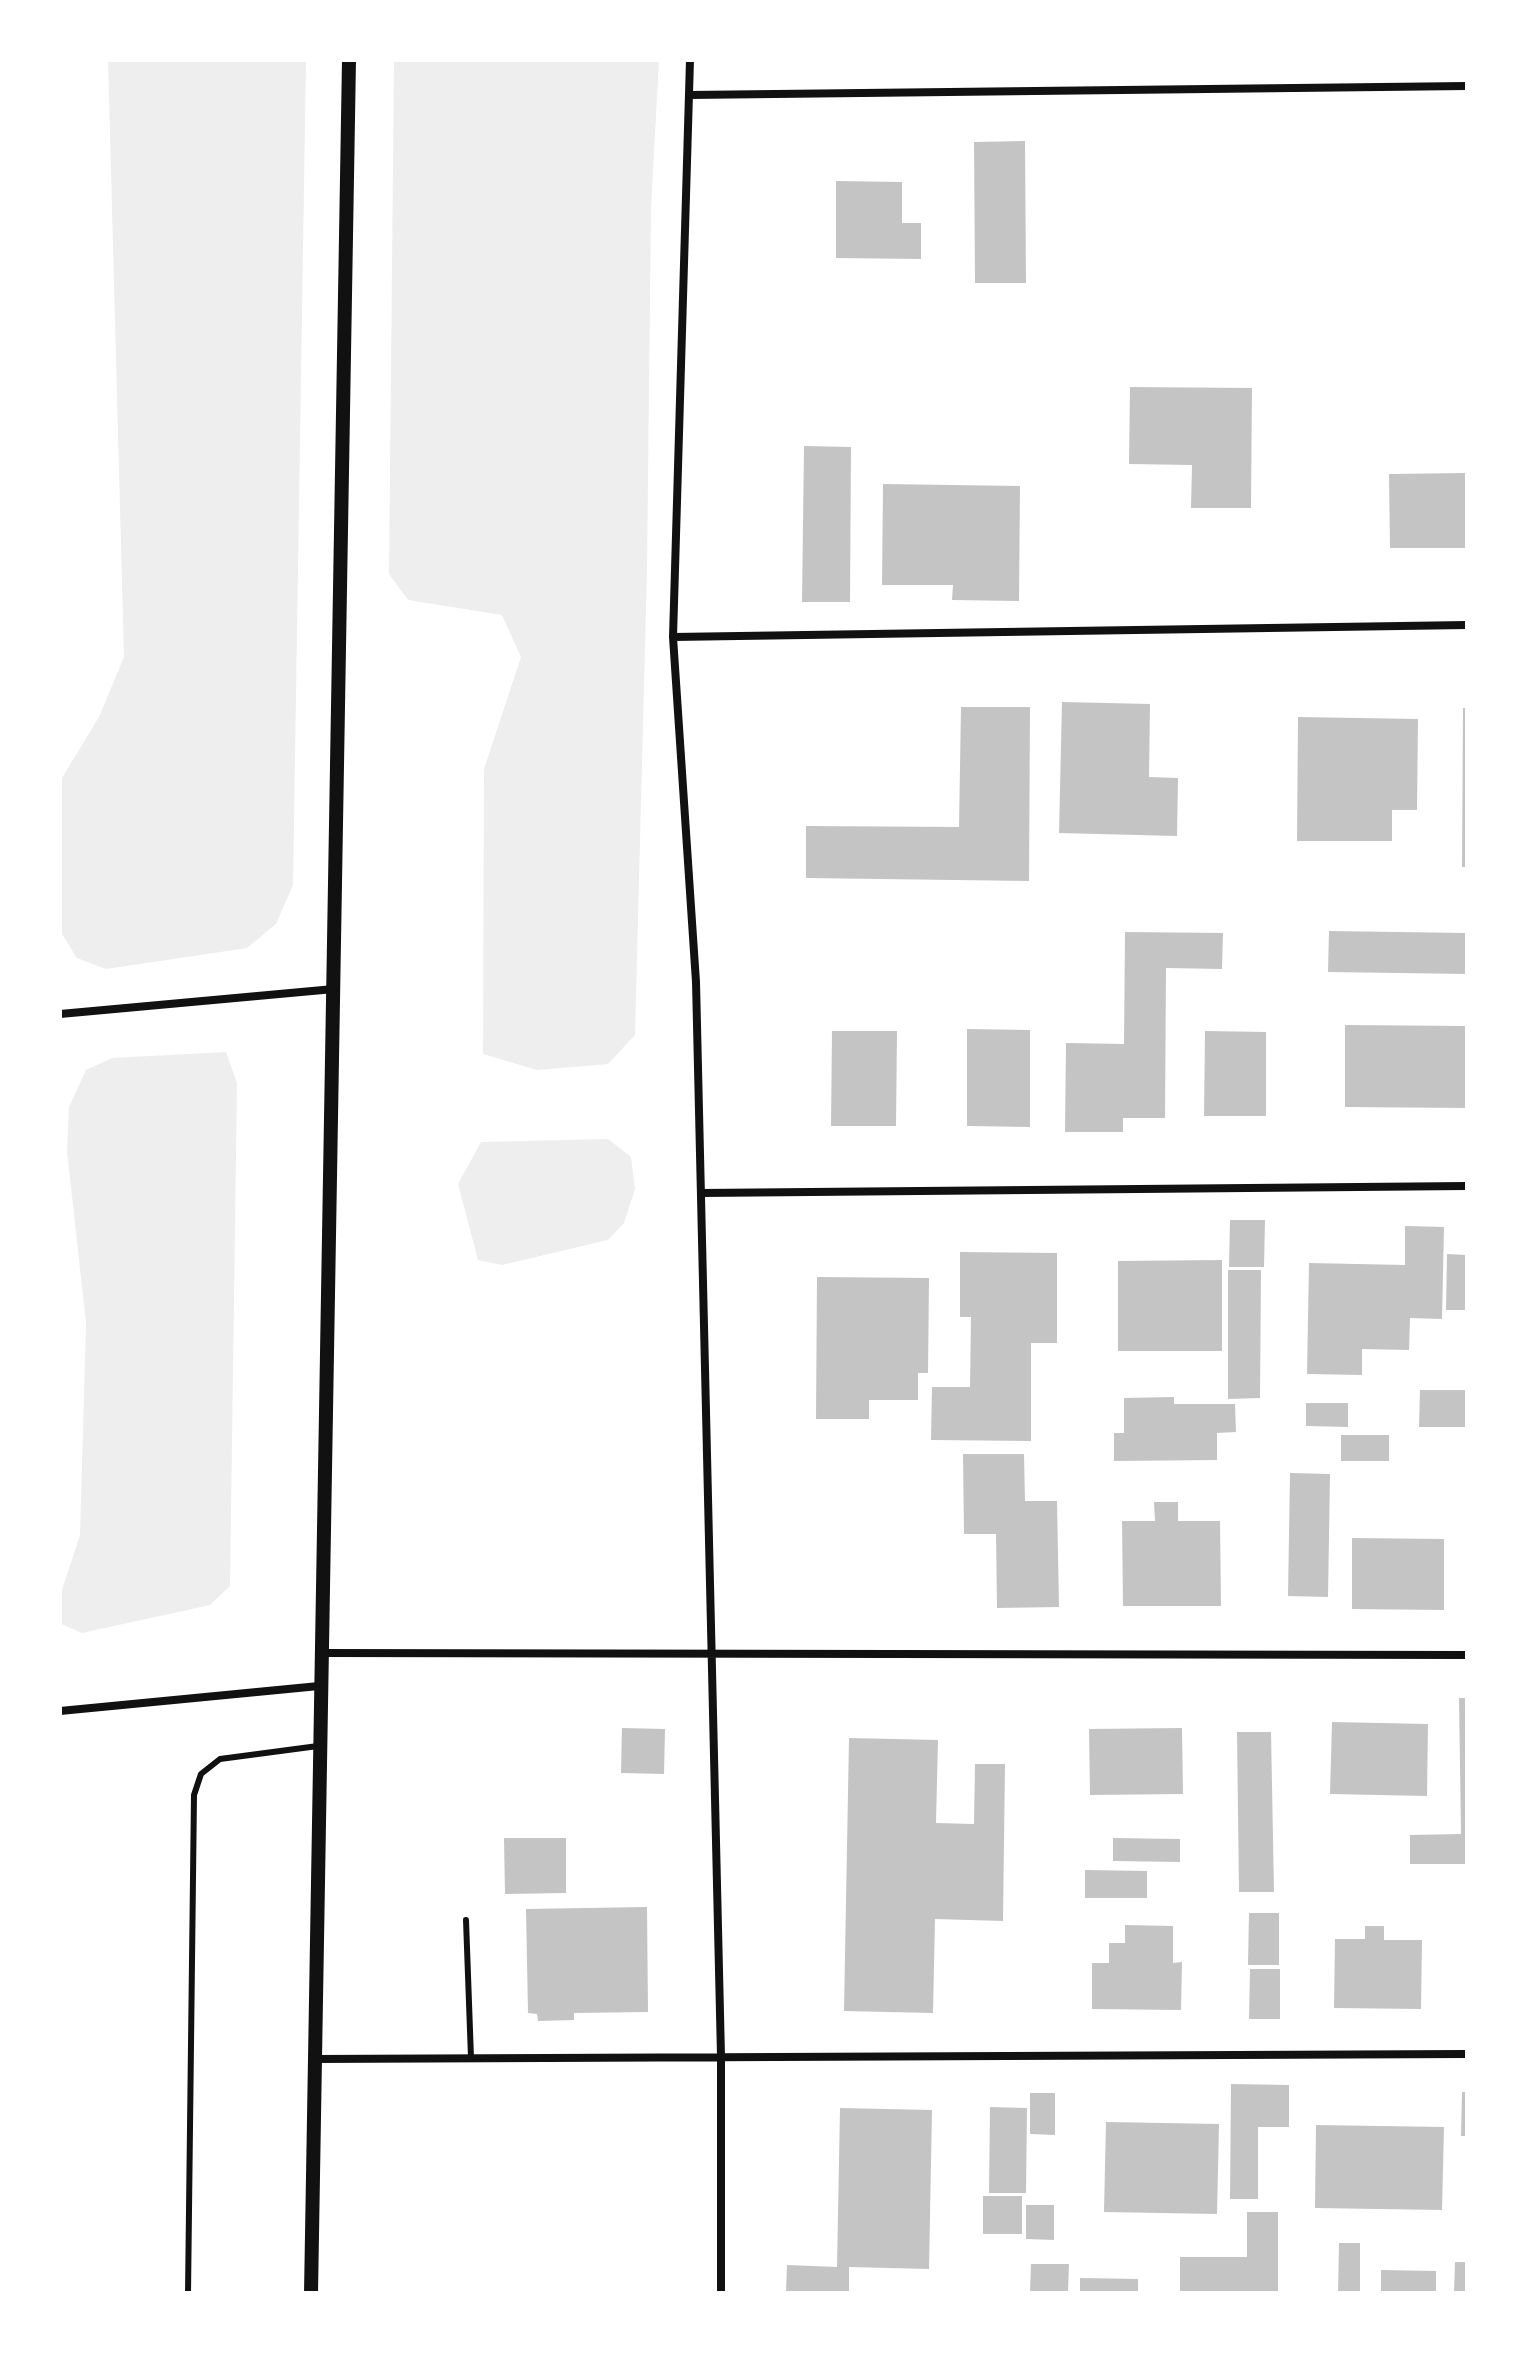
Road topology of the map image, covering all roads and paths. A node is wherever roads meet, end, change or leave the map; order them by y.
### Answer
1 (349, 60) edge
2 (690, 60) edge
3 (1467, 86) edge
4 (689, 95) junction
5 (1467, 625) edge
6 (673, 637) junction
7 (334, 989) junction
8 (60, 1014) edge
9 (1467, 1186) edge
10 (701, 1193) junction
11 (320, 1653) junction
12 (713, 1653) junction
13 (1467, 1655) edge
14 (319, 1686) junction
15 (60, 1711) edge
16 (318, 1746) junction
17 (466, 1920) dead end
18 (1467, 2054) edge
19 (721, 2056) junction
20 (471, 2058) junction
21 (313, 2059) junction
22 (188, 2293) edge
23 (311, 2293) edge
24 (721, 2293) edge

1 - 7 street
2 - 4 street
3 - 4 street
4 - 6 street
5 - 6 street
6 - 10 street
7 - 8 street
7 - 11 street
9 - 10 street
10 - 12 street
11 - 12 street
11 - 14 street
12 - 13 street
12 - 19 street
14 - 15 street
14 - 16 street
16 - 21 street
16 - 22 lane
17 - 20 lane
18 - 19 street
19 - 20 street
19 - 24 street
20 - 21 street
21 - 23 street

